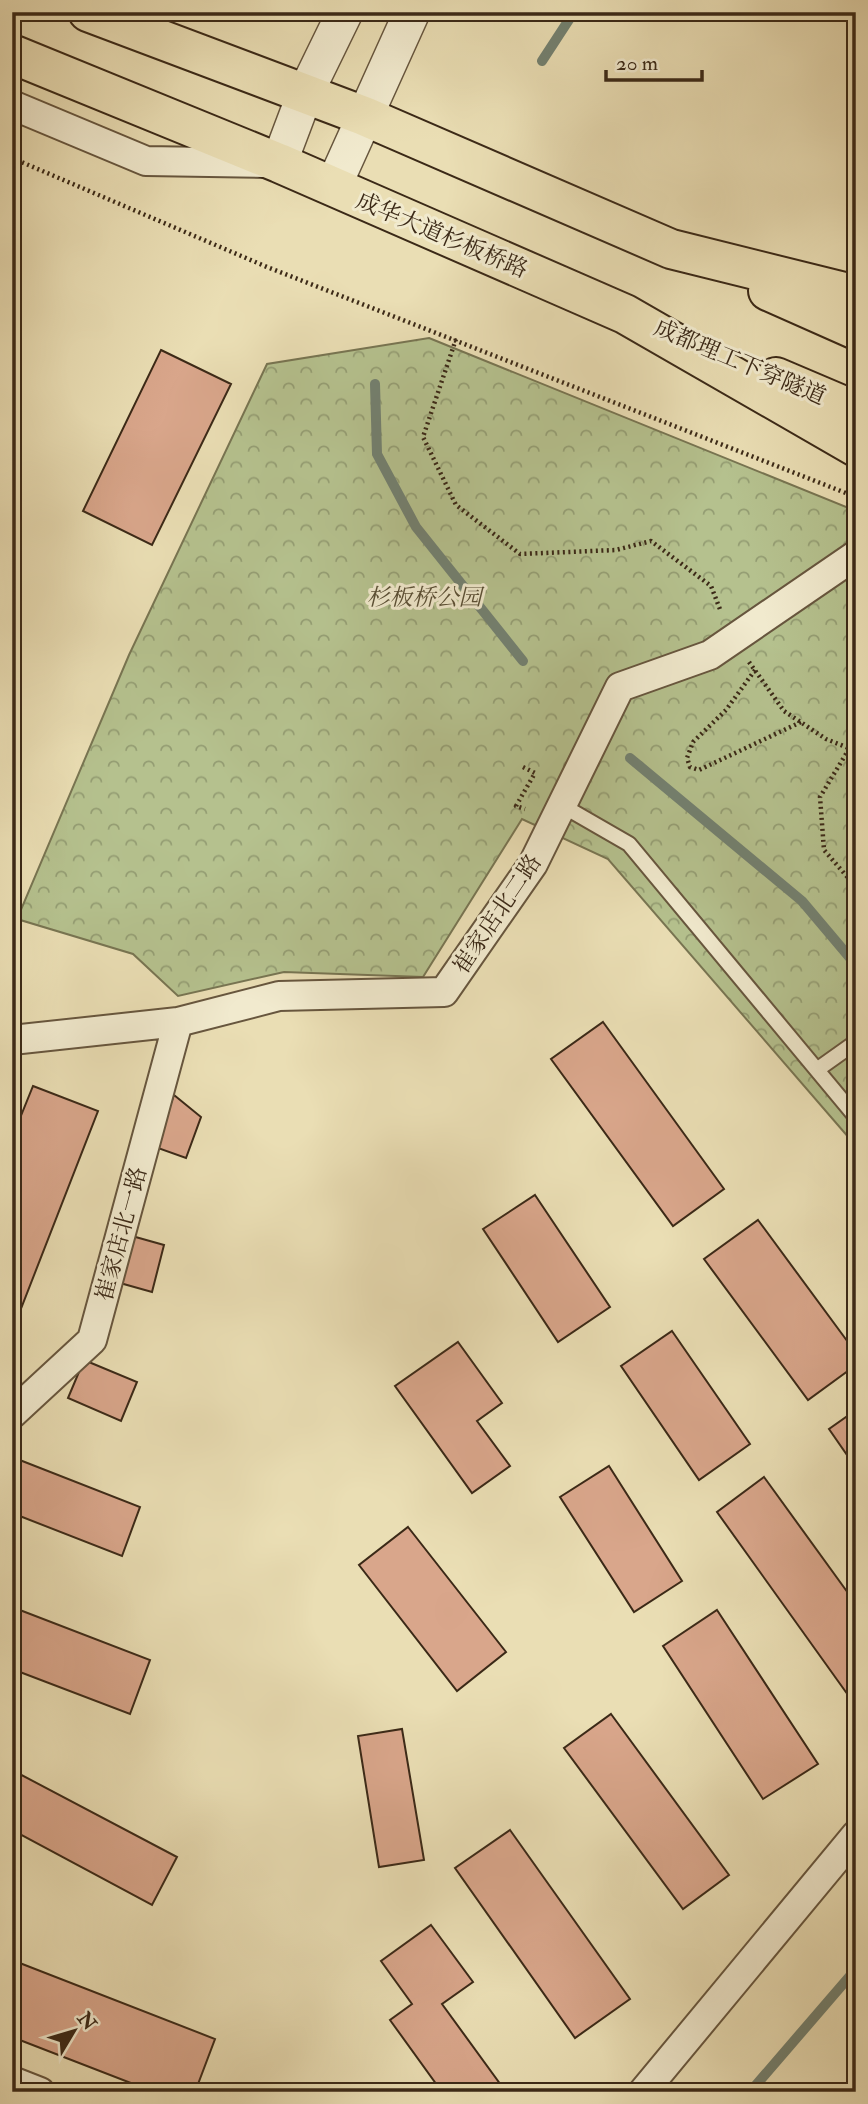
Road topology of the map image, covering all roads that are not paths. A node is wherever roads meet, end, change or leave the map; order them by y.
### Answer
1 (88, 12) edge
2 (113, 12) edge
3 (345, 12) edge
4 (412, 12) edge
5 (156, 38) junction
6 (12, 54) edge
7 (305, 94) junction
8 (12, 105) edge
9 (364, 116) junction
10 (279, 163) junction
11 (333, 187) junction
12 (671, 249) junction
13 (856, 295) edge
14 (625, 314) junction
15 (856, 330) edge
16 (856, 411) edge
17 (856, 447) edge
18 (856, 555) edge
19 (563, 806) junction
20 (177, 1022) junction
21 (12, 1040) edge
22 (851, 1045) edge
23 (818, 1069) junction
24 (856, 1117) edge
25 (12, 1414) edge
26 (856, 1835) edge
27 (12, 2081) edge
28 (40, 2092) edge
29 (643, 2092) edge

1 - 5 main road
2 - 5 street
3 - 7 street
4 - 9 street
5 - 7 main road
6 - 10 main road, 成华大道杉板桥路
7 - 9 main road
7 - 10 street
8 - 10 street
9 - 11 street
9 - 12 main road
10 - 11 main road, 成华大道杉板桥路
11 - 14 main road, 成华大道杉板桥路
12 - 13 main road
12 - 15 main road
14 - 16 main road, 成都理工下穿隧道
14 - 17 main road, 成华大道杉板桥路
18 - 19 street, 崔家店北二路
19 - 20 street, 崔家店北二路
19 - 23 lane
20 - 21 street, 崔家店北二路
20 - 25 street, 崔家店北一路
22 - 23 lane
23 - 24 lane
26 - 29 street
27 - 28 street

